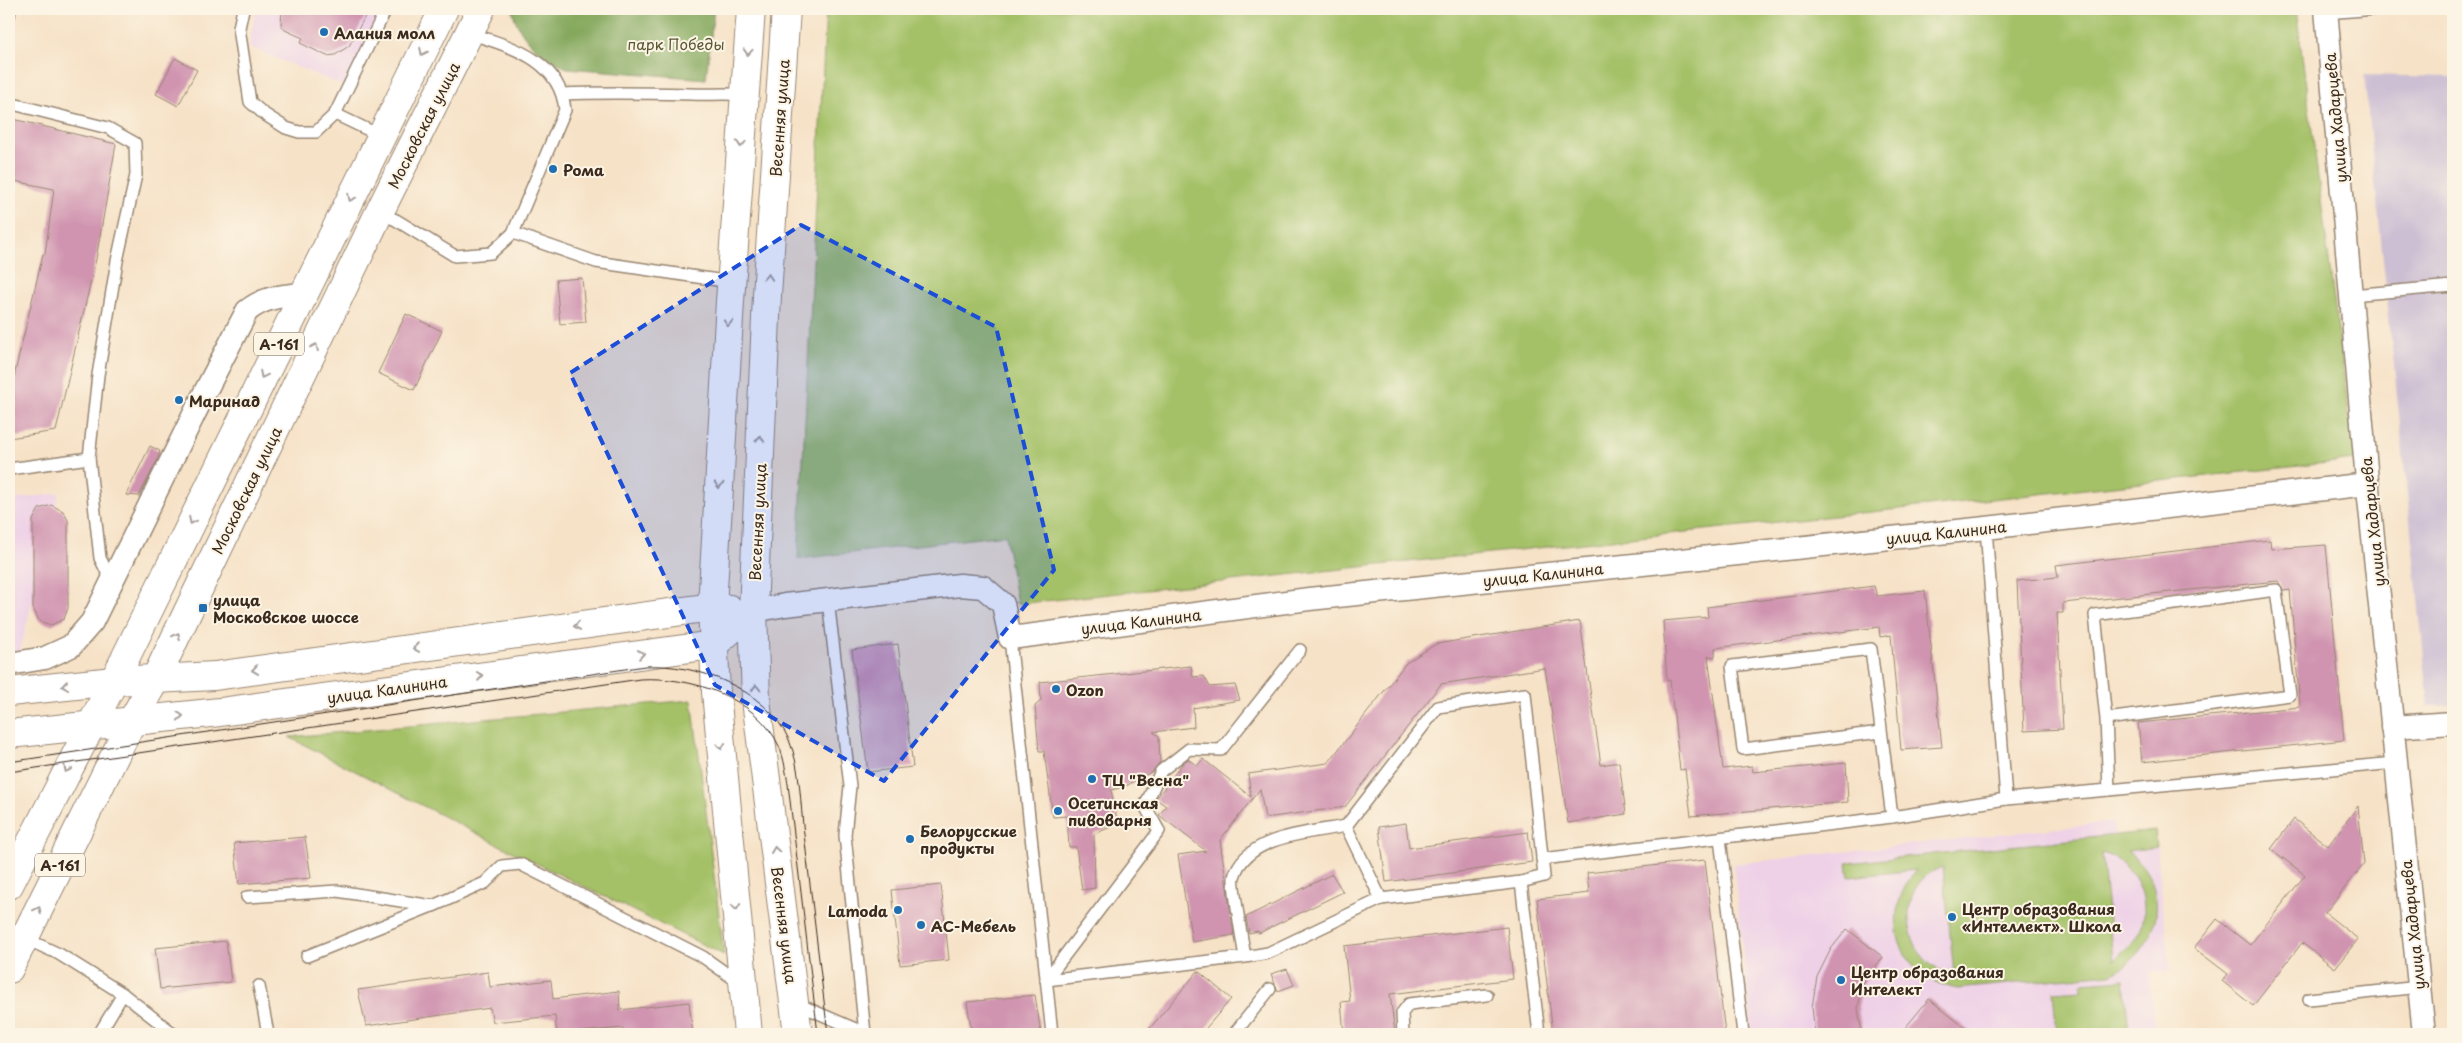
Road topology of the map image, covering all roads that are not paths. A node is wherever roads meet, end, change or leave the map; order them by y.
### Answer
1 (10, 9) edge
2 (243, 9) edge
3 (386, 9) edge
4 (444, 9) edge
5 (481, 9) edge
6 (751, 9) edge
7 (786, 9) edge
8 (2375, 9) edge
9 (2326, 11) edge
10 (9, 16) edge
11 (470, 34) junction
12 (563, 94) junction
13 (745, 95) junction
14 (9, 103) edge
15 (335, 114) junction
16 (381, 136) junction
17 (380, 213) junction
18 (513, 233) junction
19 (732, 282) junction
20 (2453, 286) edge
21 (303, 294) junction
22 (2351, 295) junction
23 (89, 458) junction
24 (9, 469) edge
25 (2368, 484) junction
26 (1986, 528) junction
27 (112, 582) junction
28 (828, 600) junction
29 (712, 607) junction
30 (753, 610) junction
31 (1010, 638) junction
32 (713, 645) junction
33 (1300, 650) dead end
34 (10, 668) edge
35 (155, 680) junction
36 (114, 681) junction
37 (9, 692) edge
38 (2106, 719) junction
39 (132, 721) junction
40 (2453, 723) edge
41 (89, 726) junction
42 (2392, 727) junction
43 (1881, 732) junction
44 (9, 734) edge
45 (2395, 763) junction
46 (2109, 790) junction
47 (2006, 799) junction
48 (1892, 817) junction
49 (1346, 826) junction
50 (1720, 838) junction
51 (1542, 859) junction
52 (1521, 882) junction
53 (9, 885) edge
54 (248, 897) dead end
55 (1381, 899) junction
56 (433, 906) junction
57 (24, 938) junction
58 (307, 956) dead end
59 (1245, 957) junction
60 (9, 969) edge
61 (1046, 980) junction
62 (743, 985) junction
63 (259, 986) dead end
64 (2419, 987) junction
65 (1270, 989) dead end
66 (122, 994) junction
67 (1487, 995) dead end
68 (2309, 999) dead end
69 (794, 1002) junction
70 (99, 1034) edge
71 (174, 1034) edge
72 (268, 1034) edge
73 (748, 1034) edge
74 (798, 1034) edge
75 (866, 1034) edge
76 (1052, 1034) edge
77 (1234, 1034) edge
78 (1403, 1034) edge
79 (1539, 1034) edge
80 (1743, 1034) edge
81 (2424, 1034) edge

1 - 10 lane
2 - 15 lane
3 - 15 lane
4 -> 16 main road, А-161
5 - 11 main road, Московская улица / А-161
6 -> 13 main road
30 -> 7 main road, Весенняя улица
8 - 9 lane
9 - 22 street, улица Хадарцева
11 - 12 lane
11 - 17 main road, Московская улица / А-161
12 - 13 lane
12 - 18 lane
13 -> 19 main road
14 - 23 lane
15 - 16 lane
16 -> 21 main road, А-161
17 - 18 lane
35 -> 17 main road, Московская улица / А-161
18 - 19 lane
19 -> 29 main road
20 - 22 lane
21 - 27 street
21 -> 36 main road, А-161
22 - 25 street, улица Хадарцева
23 - 24 lane
23 - 27 lane
25 - 26 street, улица Калинина
25 - 42 street, улица Хадарцева
26 - 31 street, улица Калинина
26 - 47 lane
27 - 34 street
28 - 30 street
28 - 31 street
28 - 75 lane
29 - 30 main road
29 - 32 main road
29 -> 35 main road
30 - 32 main road
69 -> 30 main road, Весенняя улица
31 - 61 lane
39 -> 32 main road, улица Калинина
32 -> 62 main road
33 - 61 lane
35 - 36 main road
35 - 39 main road, Московская улица / А-161
36 -> 37 main road
36 - 41 main road, А-161
38 - 38 lane
38 - 46 lane
39 - 41 main road, улица Калинина
57 -> 39 main road, Московская улица / А-161
40 - 42 street
41 - 44 main road, улица Калинина
41 -> 53 main road, А-161
42 - 45 street, улица Хадарцева
43 - 43 lane
43 - 48 lane
45 - 46 lane
45 - 64 street, улица Хадарцева
46 - 47 lane
47 - 48 lane
48 - 50 lane
49 - 51 lane
49 - 55 lane
49 - 59 lane
50 - 51 lane
50 - 80 lane
51 - 52 lane
52 - 55 lane
52 - 79 lane
54 - 56 lane
55 - 59 lane
56 - 58 lane
56 - 62 lane
57 - 60 main road, Московская улица / А-161
57 - 66 lane
59 - 61 lane
61 - 76 lane
62 - 73 main road
63 - 72 lane
64 - 68 lane
64 - 81 street, улица Хадарцева
65 - 77 lane
66 - 70 lane
66 - 71 lane
67 - 78 lane
69 - 74 main road, Весенняя улица
69 - 75 lane

